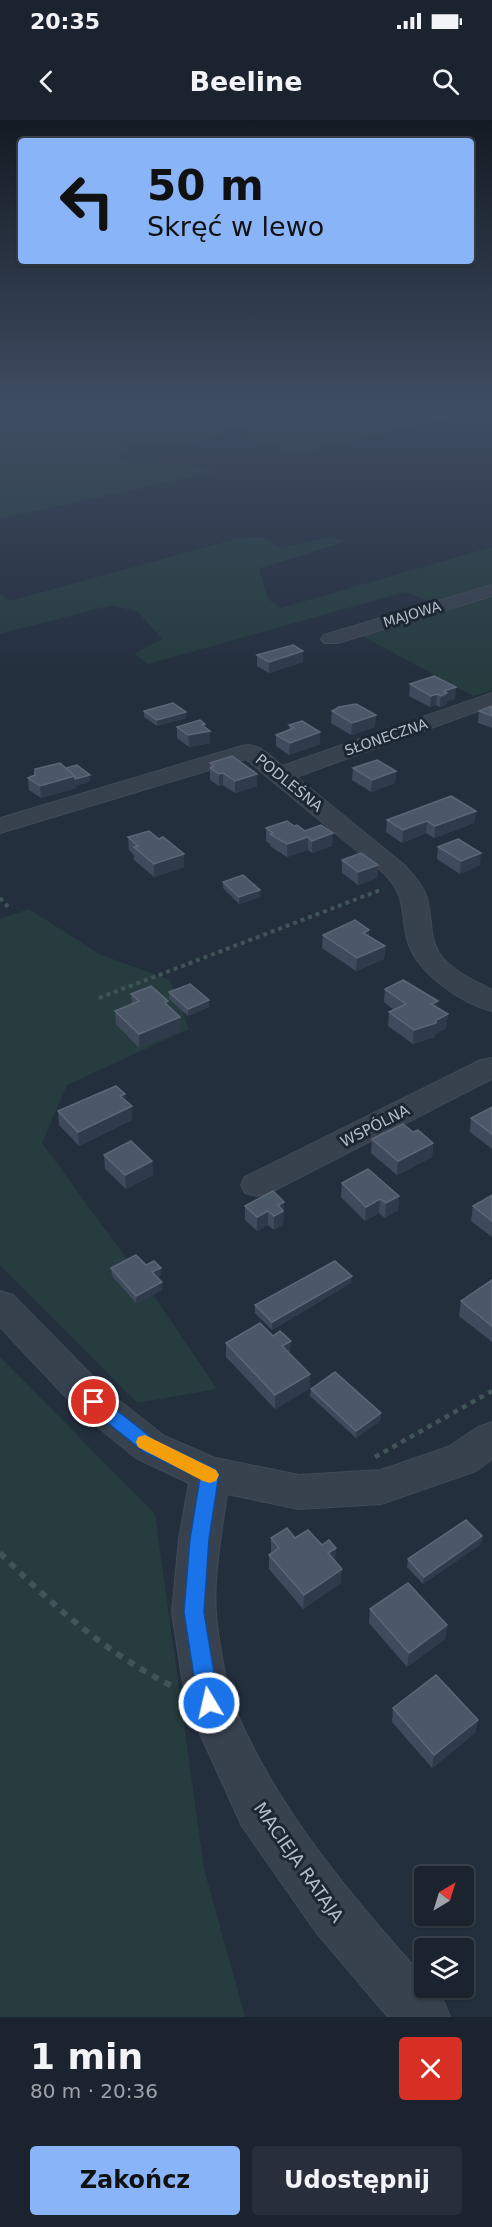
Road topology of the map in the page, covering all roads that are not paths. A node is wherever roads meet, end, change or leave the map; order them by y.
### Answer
1 (492, 590) edge
2 (331, 639) dead end
3 (492, 699) edge
4 (279, 774) junction
5 (0, 826) edge
6 (492, 1002) edge
7 (492, 1067) edge
8 (257, 1185) dead end
9 (0, 1304) edge
10 (492, 1438) edge
11 (210, 1474) junction
12 (423, 2017) edge

1 - 2 street, MAJOWA
3 - 4 street, SŁONECZNA
4 - 5 street, PODLEŚNA
4 - 6 street, PODLEŚNA
7 - 8 street, WSPÓLNA
9 - 11 street
10 - 11 street
11 - 12 street, MACIEJA RATAJA

